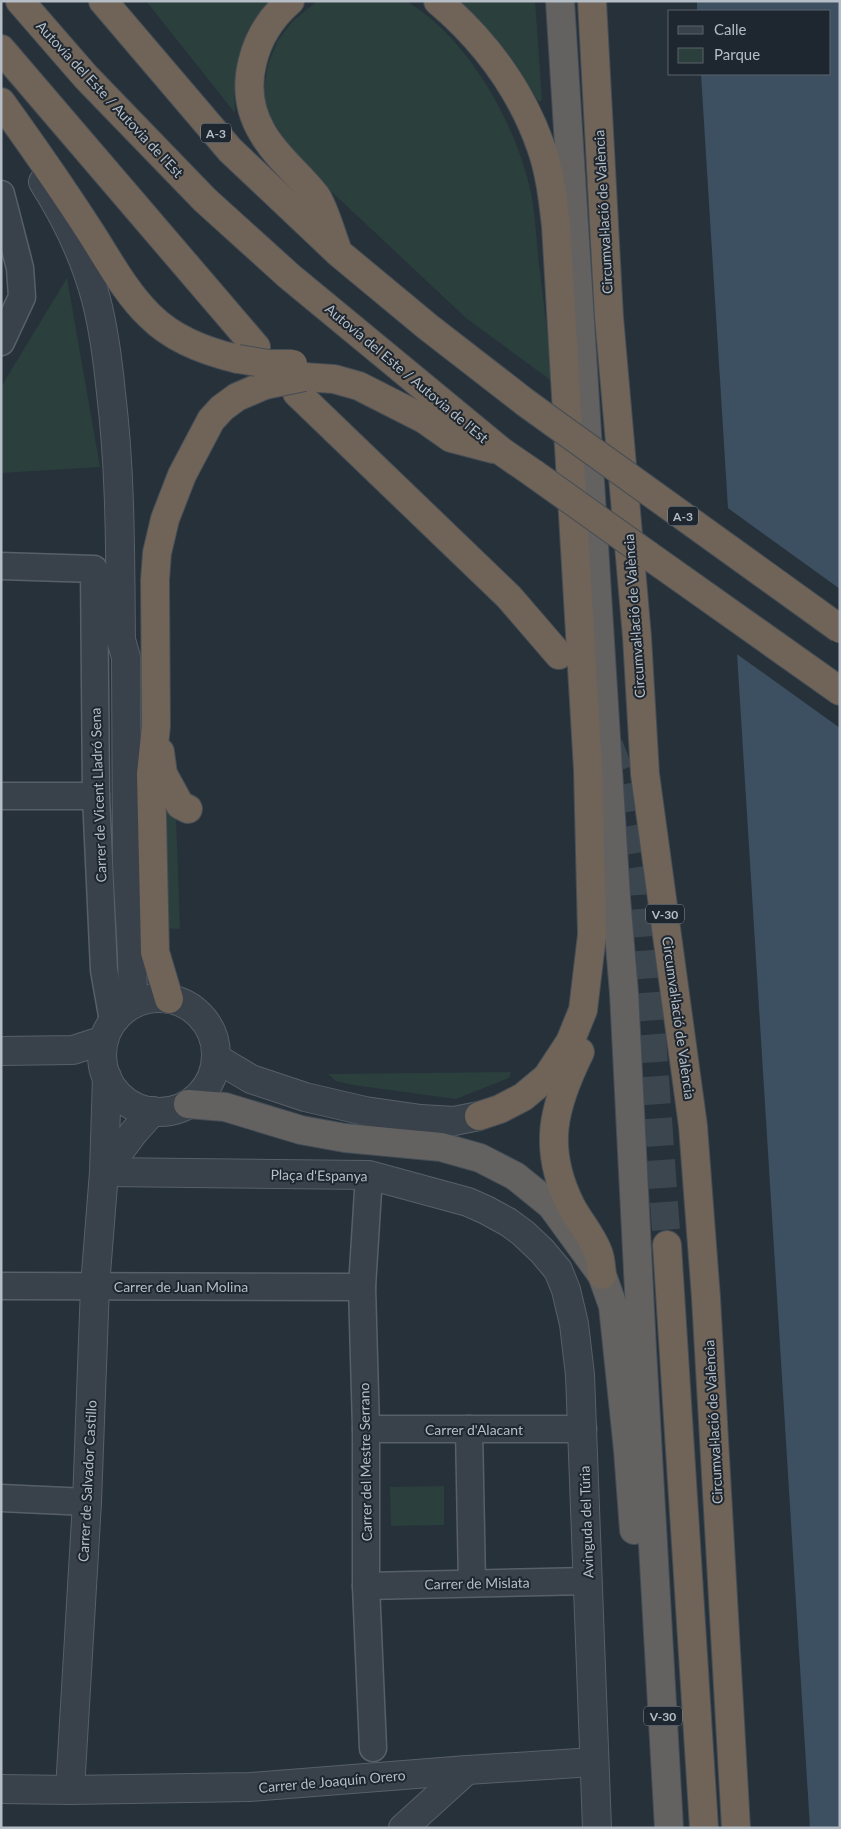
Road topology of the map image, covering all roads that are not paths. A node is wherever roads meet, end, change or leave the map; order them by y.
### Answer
1 (20, 1) edge
2 (103, 1) edge
3 (290, 1) edge
4 (438, 1) edge
5 (560, 1) edge
6 (592, 1) edge
7 (1, 49) edge
8 (1, 102) edge
9 (1, 118) edge
10 (1, 194) edge
11 (340, 254) junction
12 (1, 342) edge
13 (247, 353) junction
14 (298, 378) junction
15 (501, 451) junction
16 (1, 566) edge
17 (840, 629) edge
18 (559, 655) dead end
19 (840, 691) edge
20 (156, 726) junction
21 (1, 796) edge
22 (96, 796) junction
23 (188, 809) dead end
24 (592, 935) junction
25 (169, 998) junction
26 (116, 1021) junction
27 (73, 1050) junction
28 (1, 1051) edge
29 (216, 1058) junction
30 (105, 1072) junction
31 (188, 1104) junction
32 (154, 1111) junction
33 (479, 1116) joint
34 (104, 1172) junction
35 (370, 1175) junction
36 (523, 1233) joint
37 (667, 1246) tunnel mouth
38 (602, 1275) junction
39 (1, 1286) edge
40 (95, 1286) junction
41 (362, 1287) junction
42 (366, 1429) junction
43 (469, 1429) junction
44 (583, 1429) junction
45 (1, 1498) edge
46 (87, 1502) junction
47 (588, 1581) junction
48 (472, 1583) junction
49 (366, 1586) junction
50 (657, 1603) junction
51 (373, 1748) dead end
52 (594, 1762) junction
53 (467, 1770) junction
54 (1, 1789) edge
55 (70, 1790) junction
56 (403, 1828) edge
57 (597, 1828) edge
58 (670, 1828) edge
59 (704, 1828) edge
60 (736, 1828) edge

1 - 15 highway, Autovía del Este / Autovia de l'Est
2 - 11 highway, A-3
3 - 11 highway
4 - 24 highway
5 - 50 highway, V-30
6 - 60 highway, Circumval·lació de València / V-30
7 - 13 highway
8 - 13 highway
9 - 26 street
10 - 12 street
11 - 17 highway, A-3, bridge
13 - 14 highway, bridge
14 - 15 highway
14 - 18 highway
14 - 20 highway, bridge
15 - 19 highway, Autovía del Este / Autovia de l'Est, bridge
16 - 22 street, Carrer de Vicent Lladró Sena
20 - 23 highway
20 - 25 highway
21 - 22 street
22 - 26 street, Carrer de Vicent Lladró Sena
24 - 33 highway
24 - 38 highway
25 - 26 street
25 - 29 street
26 - 27 street
26 - 30 street
27 - 28 street
27 - 30 street
29 - 31 street
29 - 33 street
30 - 32 street
30 - 34 street, Carrer de Salvador Castillo
31 - 32 street
31 - 38 highway
32 - 34 street
34 - 35 street, Plaça d'Espanya
34 - 40 street, Carrer de Salvador Castillo
35 - 36 street, Plaça d'Espanya
35 - 41 street, Carrer del Mestre Serrano
36 - 44 street, Avinguda del Túria
37 - 59 highway
38 - 50 highway
39 - 40 street, Carrer de Juan Molina
40 - 41 street, Carrer de Juan Molina
40 - 46 street, Carrer de Salvador Castillo
41 - 42 street, Carrer del Mestre Serrano
42 - 43 street, Carrer d'Alacant
42 - 49 street, Carrer del Mestre Serrano
43 - 44 street, Carrer d'Alacant
43 - 48 street
44 - 47 street, Avinguda del Túria
45 - 46 street
46 - 55 street, Carrer de Salvador Castillo
47 - 48 street, Carrer de Mislata
47 - 52 street, Avinguda del Túria
48 - 49 street, Carrer de Mislata
49 - 51 street, Carrer del Mestre Serrano
50 - 58 highway, V-30
52 - 53 street, Carrer de Joaquín Orero
52 - 57 street, Avinguda del Túria
53 - 55 street, Carrer de Joaquín Orero
53 - 56 street
54 - 55 street, Carrer de Joaquín Orero

